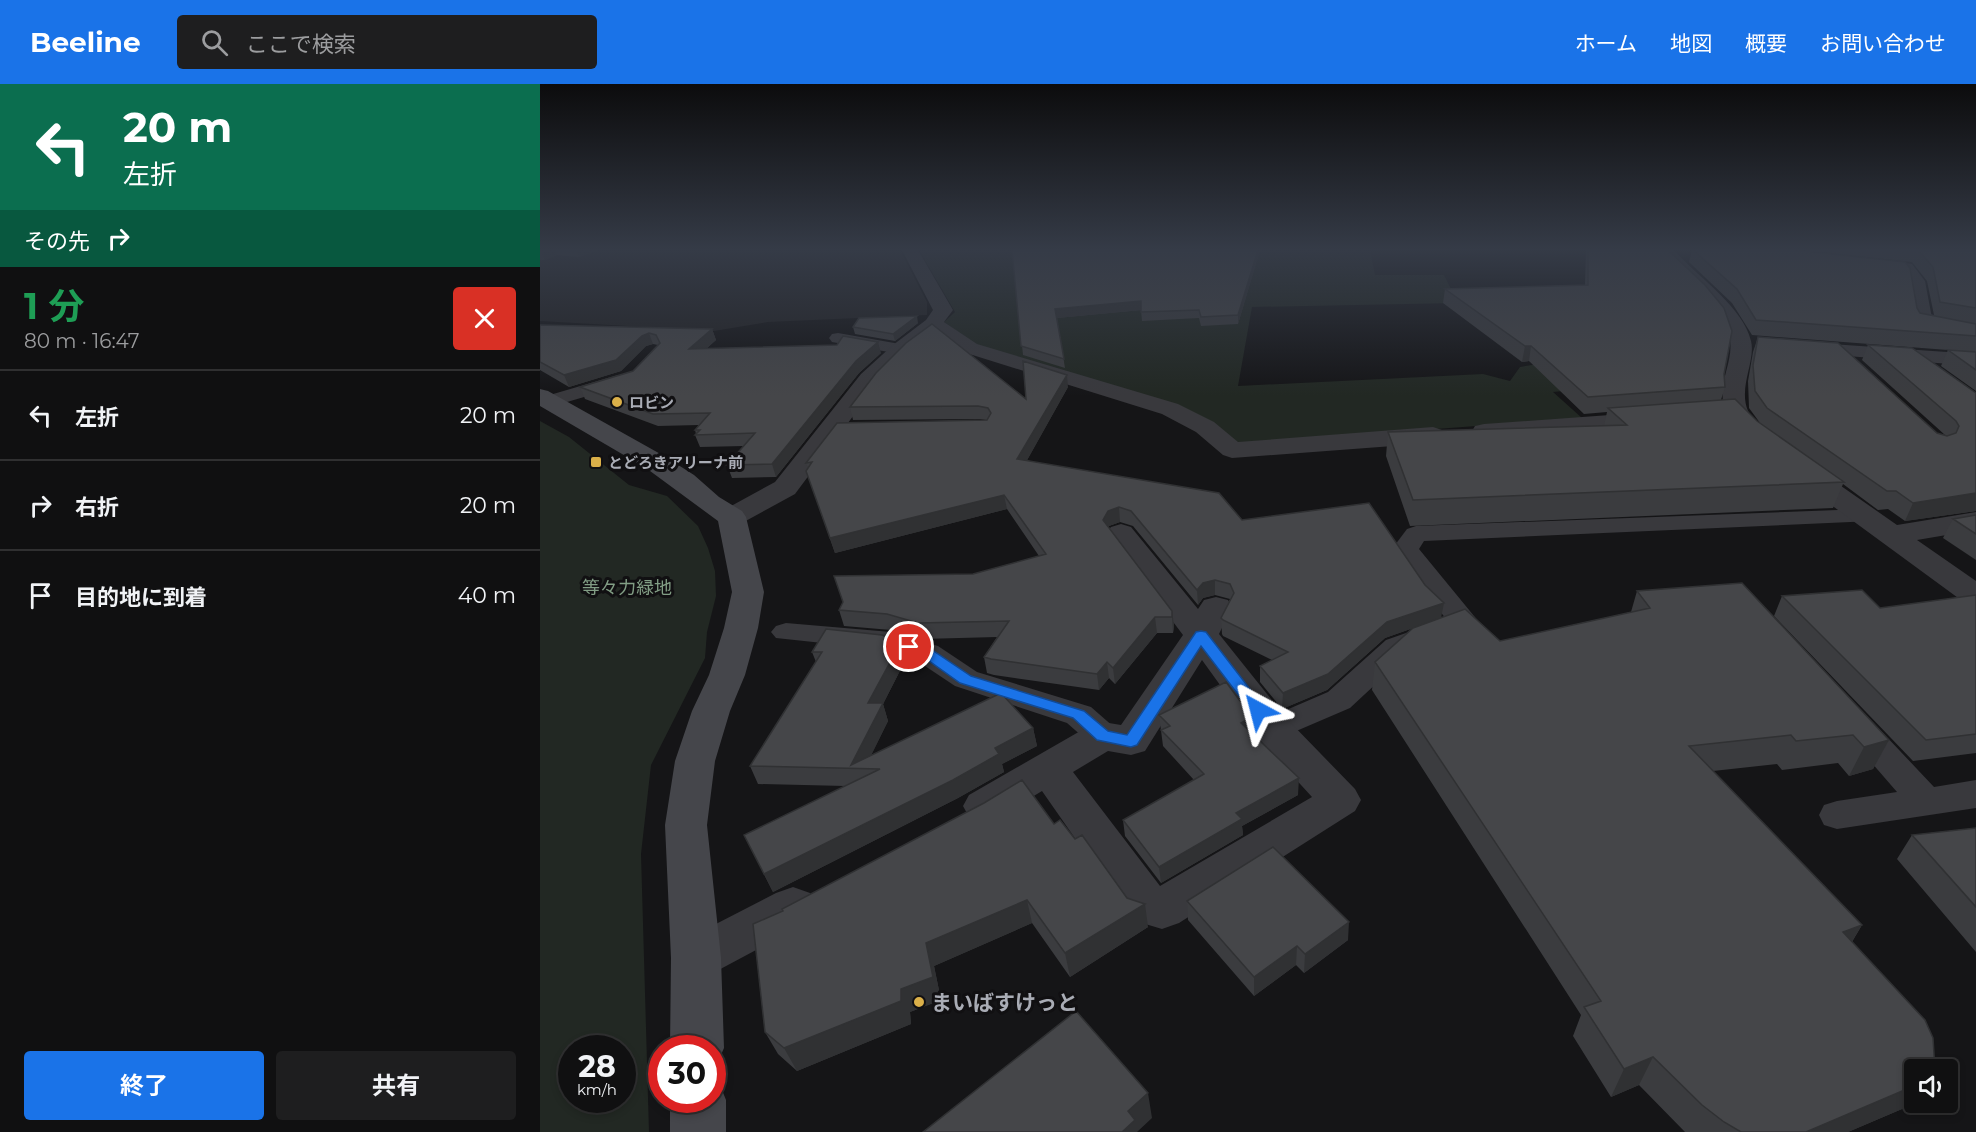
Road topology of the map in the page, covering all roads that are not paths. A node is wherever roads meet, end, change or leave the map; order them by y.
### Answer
1 (937, 299) edge
2 (1712, 299) edge
3 (1919, 299) edge
4 (933, 324) junction
5 (1976, 332) edge
6 (838, 338) dead end
7 (1784, 346) edge
8 (900, 350) junction
9 (1838, 351) junction
10 (1913, 357) junction
11 (1976, 360) edge
12 (635, 371) edge
13 (1863, 374) edge
14 (1940, 377) edge
15 (545, 398) edge
16 (1677, 417) edge
17 (1864, 516) junction
18 (732, 517) junction
19 (1976, 521) edge
20 (1121, 533) dead end
21 (1891, 535) junction
22 (1976, 596) edge
23 (1208, 621) junction
24 (786, 632) dead end
25 (1833, 700) edge
26 (1273, 729) junction
27 (1103, 736) junction
28 (1048, 768) junction
29 (1976, 795) edge
30 (1927, 802) junction
31 (1837, 815) dead end
32 (953, 822) edge
33 (830, 887) edge
34 (696, 958) junction
35 (697, 1035) edge
36 (698, 1113) edge
37 (698, 1132) edge

1 - 4 street
2 - 17 street
3 - 5 street
4 - 8 street
4 - 16 street
6 - 8 lane
7 - 9 street
8 - 18 street
9 - 10 street
9 - 13 lane
10 - 11 street
10 - 14 lane
12 - 15 lane
15 - 18 street
17 - 21 street
17 - 26 lane
18 - 34 street
19 - 21 street
20 - 23 street
21 - 22 street
23 - 26 street
23 - 27 street
24 - 27 lane
25 - 30 lane
26 - 28 street
27 - 28 street
28 - 32 street
29 - 30 lane
30 - 31 lane
33 - 34 street
34 - 35 street
36 - 37 street

